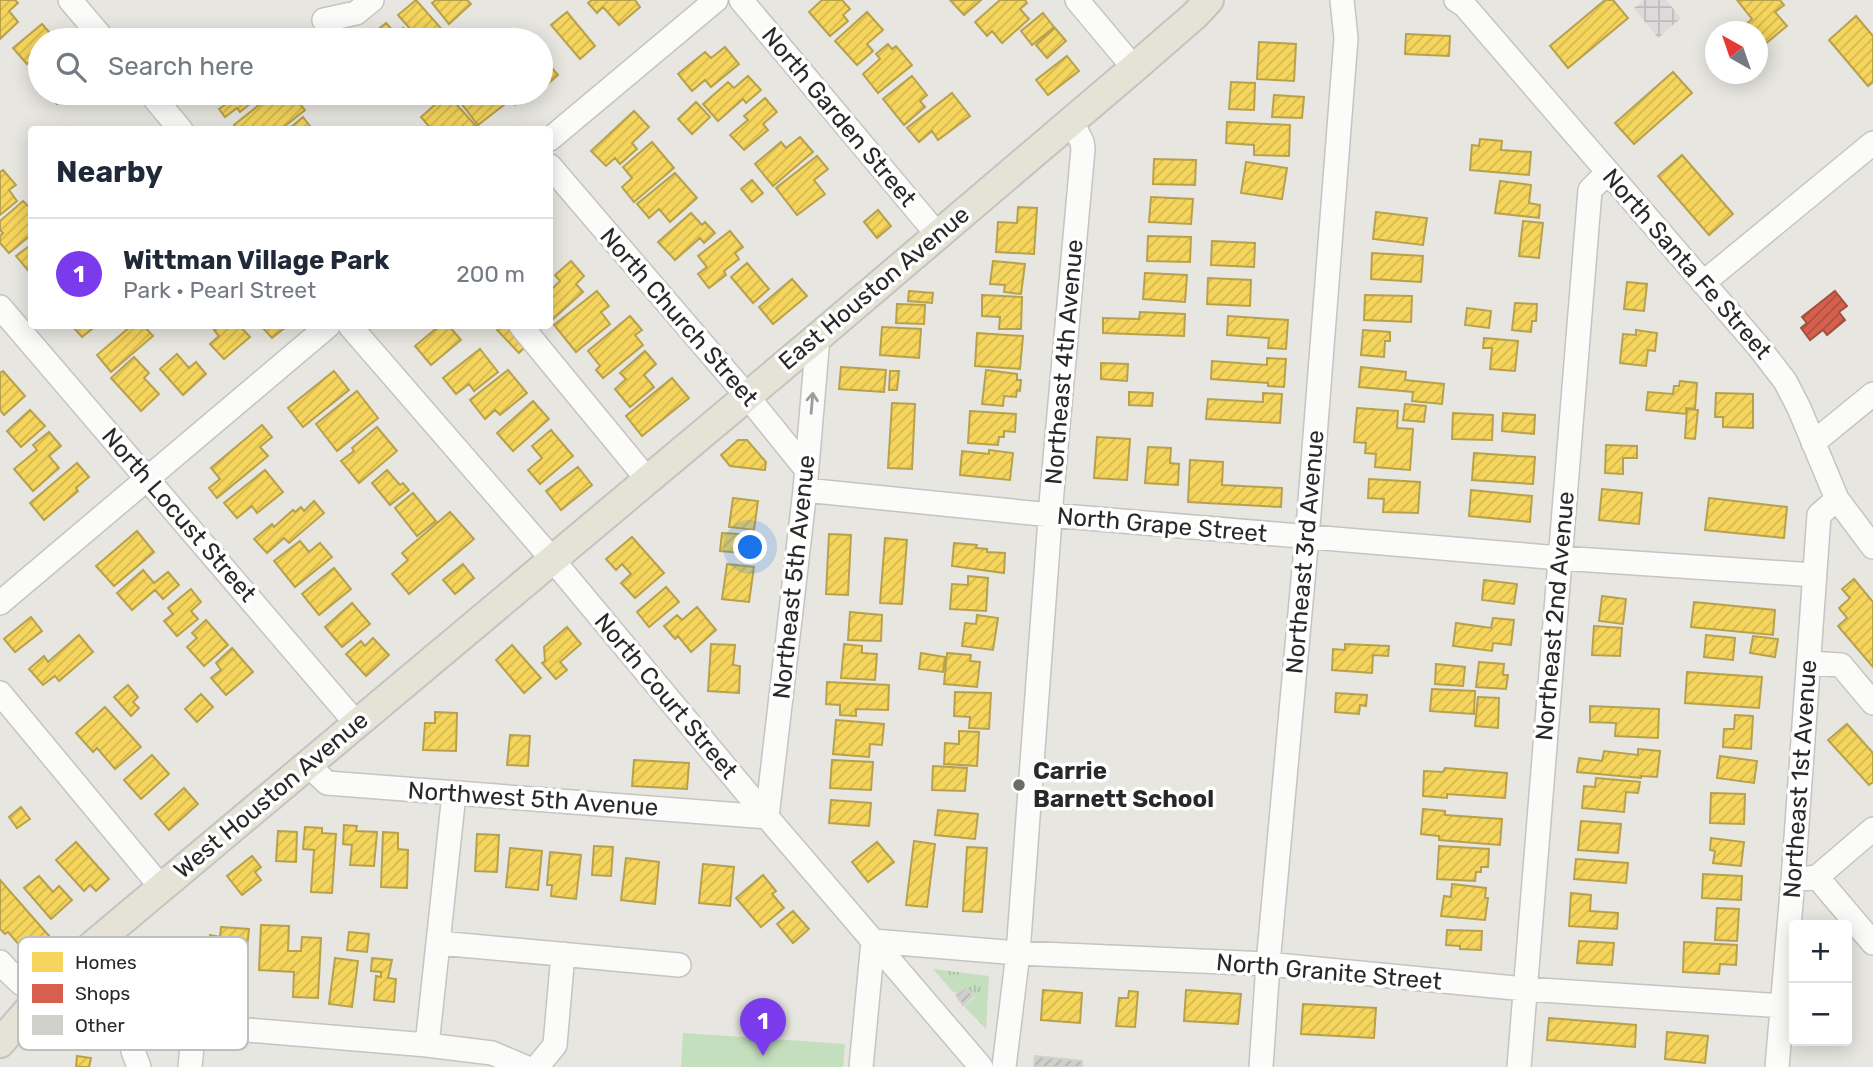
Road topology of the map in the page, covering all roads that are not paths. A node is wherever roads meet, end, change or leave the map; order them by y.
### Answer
1 (70, 0) edge
2 (372, 0) edge
3 (716, 0) edge
4 (741, 0) edge
5 (1077, 0) edge
6 (1220, 0) edge
7 (1342, 0) edge
8 (1359, 0) edge
9 (1461, 2) edge
10 (1202, 8) edge
11 (324, 20) dead end
12 (94, 28) edge
13 (1346, 38) junction
14 (1134, 68) junction
15 (160, 105) edge
16 (1071, 120) junction
17 (178, 126) edge
18 (553, 136) edge
19 (1873, 144) edge
20 (553, 170) edge
21 (1608, 172) junction
22 (937, 234) junction
23 (1703, 283) junction
24 (0, 307) edge
25 (324, 329) edge
26 (353, 329) edge
27 (523, 329) edge
28 (818, 337) junction
29 (1873, 394) edge
30 (747, 396) junction
31 (1813, 443) junction
32 (148, 479) junction
33 (648, 479) junction
34 (806, 480) junction
35 (1837, 499) junction
36 (1051, 515) junction
37 (1307, 537) junction
38 (1873, 547) edge
39 (1560, 558) junction
40 (552, 559) junction
41 (1814, 575) junction
42 (0, 603) edge
43 (1809, 663) junction
44 (0, 693) edge
45 (1873, 703) edge
46 (356, 723) junction
47 (307, 764) junction
48 (454, 794) junction
49 (767, 817) junction
50 (1873, 829) edge
51 (1817, 877) junction
52 (1793, 880) junction
53 (161, 887) junction
54 (102, 937) edge
55 (873, 941) junction
56 (439, 943) junction
57 (1873, 943) edge
58 (1018, 953) junction
59 (562, 954) junction
60 (0, 962) edge
61 (1268, 964) junction
62 (679, 965) dead end
63 (18, 981) edge
64 (1525, 989) junction
65 (1784, 1006) junction
66 (18, 1023) edge
67 (248, 1031) edge
68 (0, 1043) edge
69 (428, 1045) junction
70 (133, 1050) edge
71 (139, 1067) edge
72 (525, 1067) edge
73 (537, 1067) edge
74 (861, 1067) edge
75 (981, 1067) edge
76 (1004, 1067) edge
77 (1261, 1067) edge
78 (1519, 1067) edge
79 (1777, 1067) edge

1 - 12 street
2 - 11 street
3 - 18 street
4 - 22 street, North Garden Street
5 - 14 street
6 - 10 main road, East Houston Avenue
7 - 13 street, Northeast 3rd Avenue
8 - 13 street, Northeast 3rd Avenue
9 - 21 street, North Santa Fe Street
10 - 14 main road, East Houston Avenue
13 - 37 street, Northeast 3rd Avenue
14 - 16 main road, East Houston Avenue
15 - 17 street
16 - 22 main road, East Houston Avenue
16 - 36 street, Northeast 4th Avenue
19 - 23 street
20 - 30 street, North Church Street
21 - 23 street, North Santa Fe Street
21 - 39 street, Northeast 2nd Avenue
22 - 28 main road, East Houston Avenue
23 - 31 street, North Santa Fe Street
24 - 32 street, North Locust Street
25 - 32 street
26 - 40 street, North Court Street
27 - 33 street
28 - 30 main road, East Houston Avenue
34 -> 28 street, Northeast 5th Avenue
29 - 31 street
30 - 33 main road, East Houston Avenue
30 - 34 street, North Church Street
31 - 35 street, North Santa Fe Street
32 - 42 street
32 - 46 street, North Locust Street
33 - 40 main road, East Houston Avenue
34 - 36 street, North Grape Street
34 - 49 street, Northeast 5th Avenue
35 - 38 street, North Santa Fe Street
35 - 41 street, Northeast 1st Avenue
36 - 37 street, North Grape Street
36 - 58 street, Northeast 4th Avenue
37 - 39 street, North Grape Street
37 - 61 street, Northeast 3rd Avenue
39 - 41 street, North Grape Street
39 - 64 street, Northeast 2nd Avenue
40 - 46 main road, West Houston Avenue
40 - 49 street, North Court Street
41 - 43 street, Northeast 1st Avenue
43 - 45 street
43 - 52 street, Northeast 1st Avenue
44 - 53 street
46 - 47 main road, West Houston Avenue
47 - 48 street, Northwest 5th Avenue
47 - 53 main road, West Houston Avenue
48 - 49 street, Northwest 5th Avenue
48 - 56 street
49 - 55 street, North Court Street
50 - 51 street
51 - 52 street
51 - 57 street
52 - 65 street, Northeast 1st Avenue
53 - 54 main road, West Houston Avenue
55 - 58 street, North Granite Street
55 - 74 street
55 - 75 street, North Court Street
56 - 59 street
56 - 69 street
58 - 61 street, North Granite Street
58 - 76 street, Northeast 4th Avenue
59 - 62 street
59 - 73 street
60 - 63 street
61 - 64 street, North Granite Street
61 - 77 street, Northeast 3rd Avenue
64 - 65 street, North Granite Street
64 - 78 street, Northeast 2nd Avenue
65 - 79 street, Northeast 1st Avenue
66 - 68 main road, West Houston Avenue
67 - 69 street
69 - 72 street
70 - 71 street

